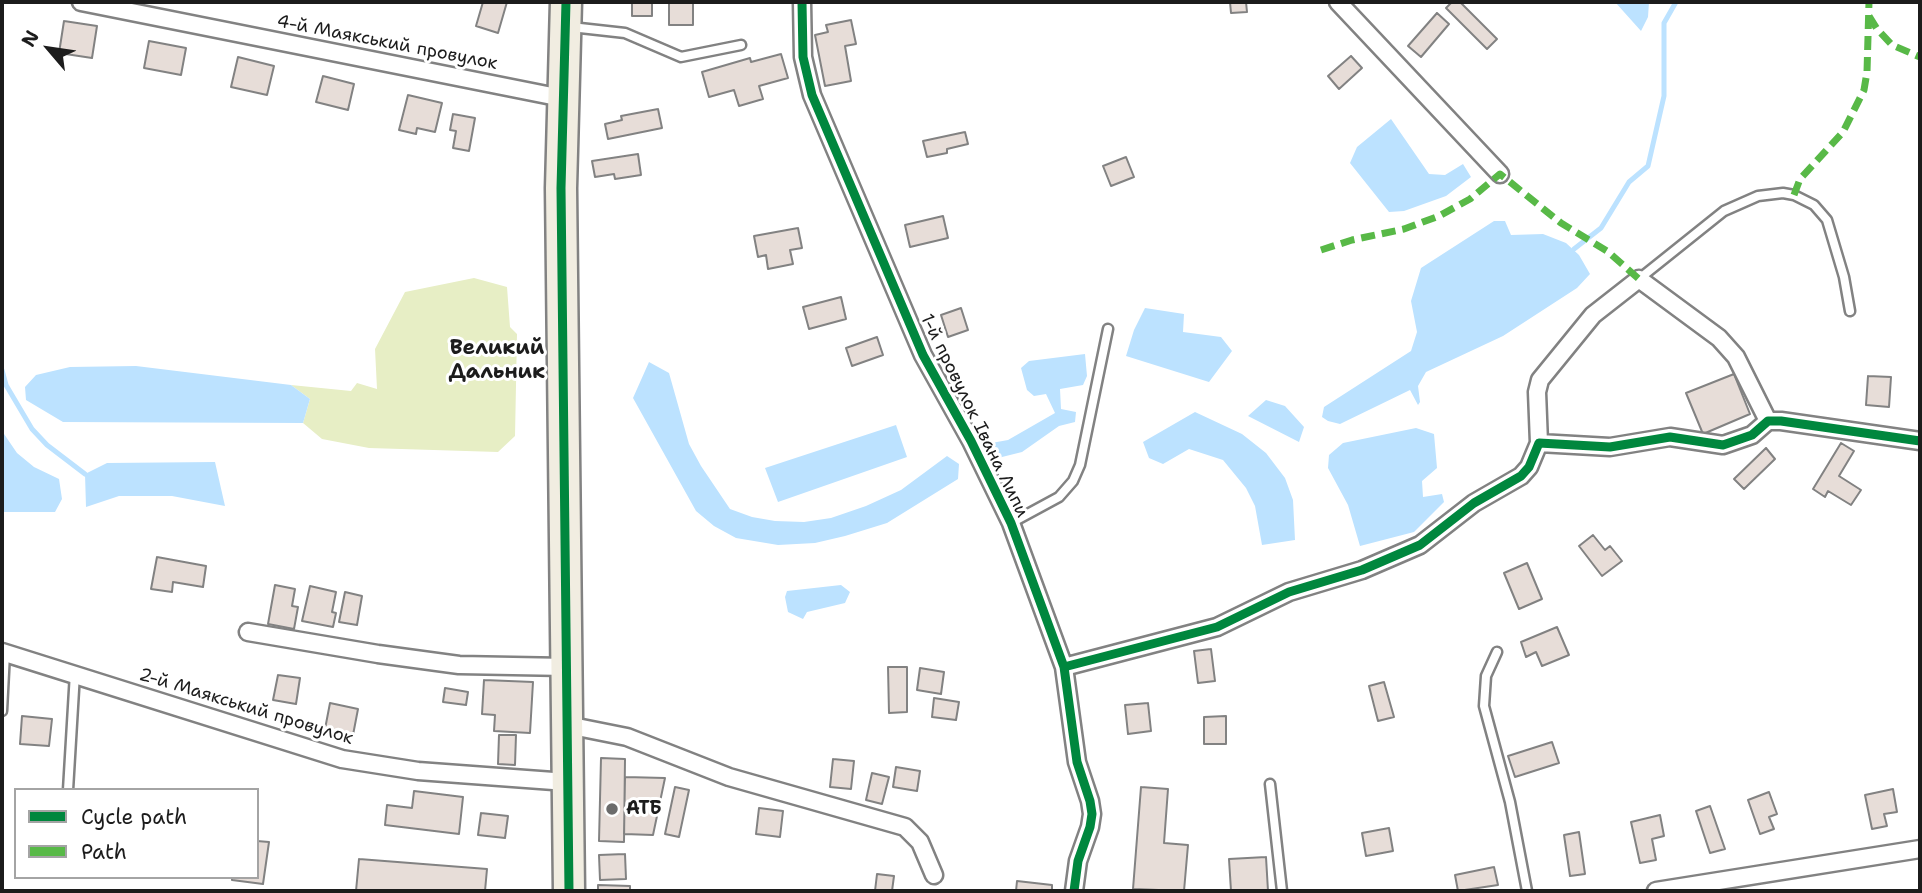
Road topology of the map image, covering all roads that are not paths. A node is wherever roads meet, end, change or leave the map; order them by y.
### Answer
1 (81, 2) edge
2 (802, 2) edge
3 (1338, 2) edge
4 (565, 14) edge
5 (741, 45) dead end
6 (562, 98) junction
7 (1500, 174) dead end
8 (1639, 279) junction
9 (1850, 311) dead end
10 (1108, 329) dead end
11 (1768, 421) junction
12 (1920, 441) edge
13 (1539, 443) junction
14 (1011, 523) junction
15 (248, 632) dead end
16 (3, 652) edge
17 (1497, 652) dead end
18 (567, 667) junction
19 (1064, 667) junction
20 (75, 673) junction
21 (2, 710) edge
22 (566, 725) junction
23 (567, 782) junction
24 (1270, 784) dead end
25 (68, 788) edge
26 (1920, 849) edge
27 (934, 875) dead end
28 (569, 891) edge
29 (1074, 891) edge
30 (1282, 891) edge
31 (1527, 891) edge
32 (1656, 891) edge

1 - 6 street, 4-й Маякський провулок
2 - 14 street, 1-й провулок Івана Липи
3 - 7 street
4 - 5 lane
4 - 6 highway
6 - 18 highway
8 - 9 lane
8 - 11 street
8 - 13 street
10 - 14 lane
11 - 12 street
11 - 13 street
13 - 19 street
14 - 19 street, 1-й провулок Івана Липи
15 - 18 street
16 - 20 street, 2-й Маякський провулок
16 - 21 lane
17 - 31 lane
18 - 22 highway
19 - 29 street, 1-й провулок Івана Липи
20 - 23 street, 2-й Маякський провулок
20 - 25 lane
22 - 23 highway
22 - 27 street
23 - 28 highway
24 - 30 lane
26 - 32 street

